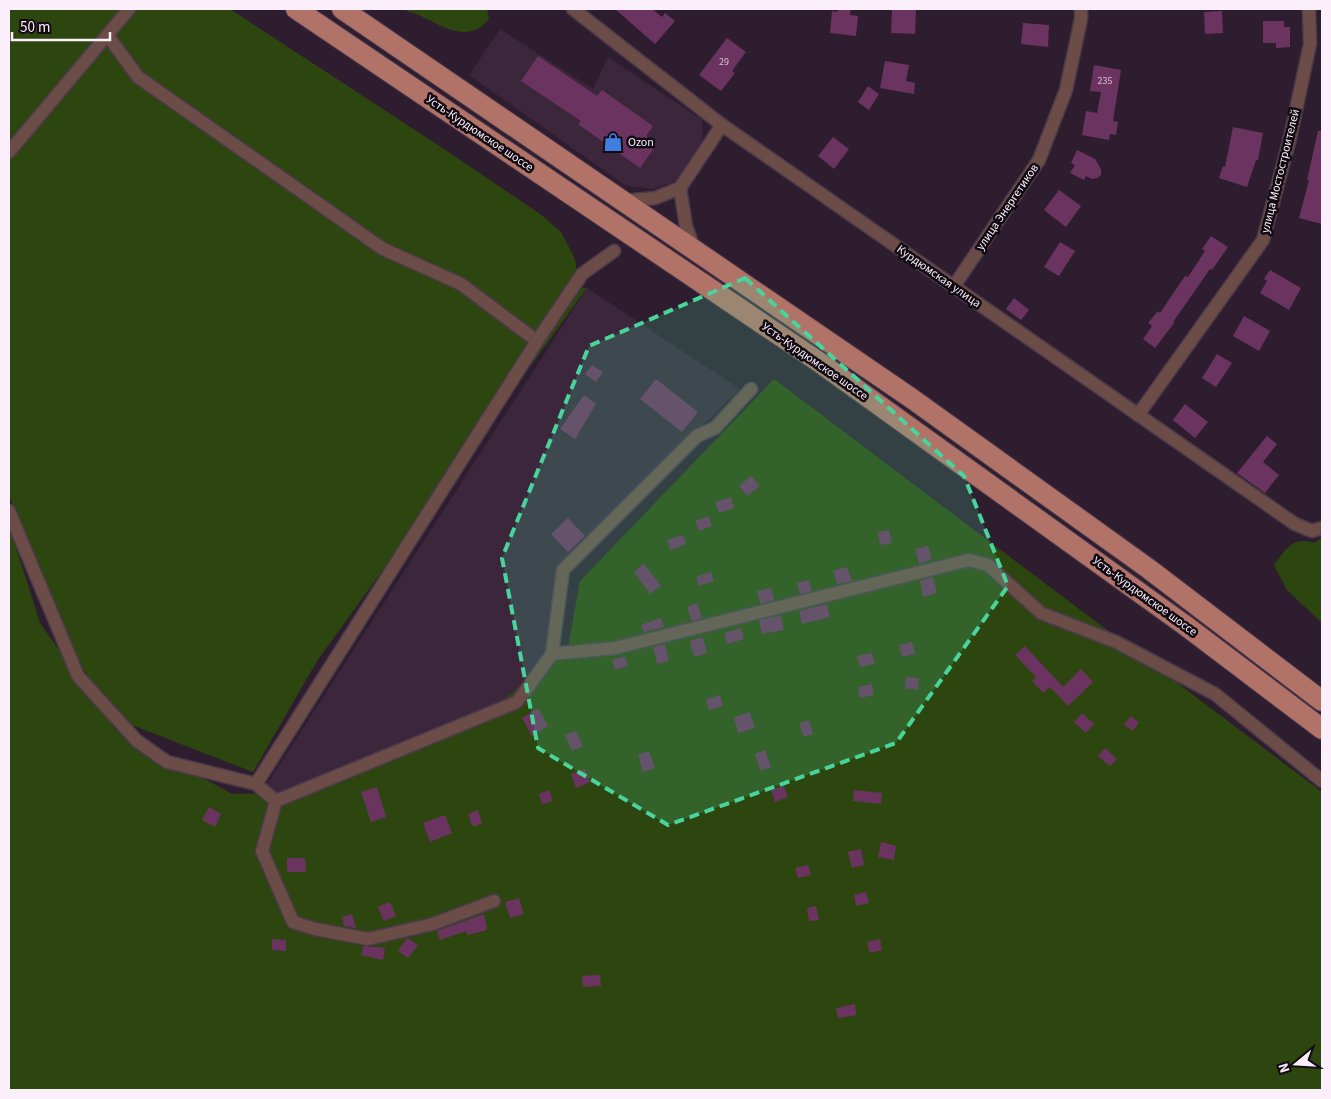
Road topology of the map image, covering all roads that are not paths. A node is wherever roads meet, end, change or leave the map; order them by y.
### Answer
1 (129, 9) edge
2 (296, 9) edge
3 (342, 9) edge
4 (574, 9) edge
5 (1081, 9) edge
6 (1309, 9) edge
7 (108, 36) junction
8 (722, 125) junction
9 (9, 152) edge
10 (680, 188) junction
11 (621, 201) junction
12 (614, 251) dead end
13 (695, 251) junction
14 (954, 286) junction
15 (537, 341) junction
16 (751, 389) dead end
17 (1138, 415) junction
18 (9, 511) edge
19 (1317, 530) edge
20 (552, 654) junction
21 (1322, 701) edge
22 (1322, 729) edge
23 (1322, 781) edge
24 (256, 784) junction
25 (276, 801) junction
26 (494, 900) dead end

1 - 7 street
2 - 22 main road, Усть-Курдюмское шоссе
3 - 11 main road, Усть-Курдюмское шоссе
4 - 8 street, Курдюмская улица
5 - 14 street, улица Энергетиков
6 - 17 street, улица Мостостроителей
7 - 9 street
7 - 15 street
8 - 10 street
8 - 14 street, Курдюмская улица
10 - 11 street
10 - 13 street
11 - 13 main road, Усть-Курдюмское шоссе
12 - 15 street
13 - 21 main road, Усть-Курдюмское шоссе
14 - 17 street, Курдюмская улица
15 - 24 street
16 - 20 street
17 - 19 street, Курдюмская улица
18 - 24 street
20 - 23 street
20 - 25 street
24 - 25 street
25 - 26 street

